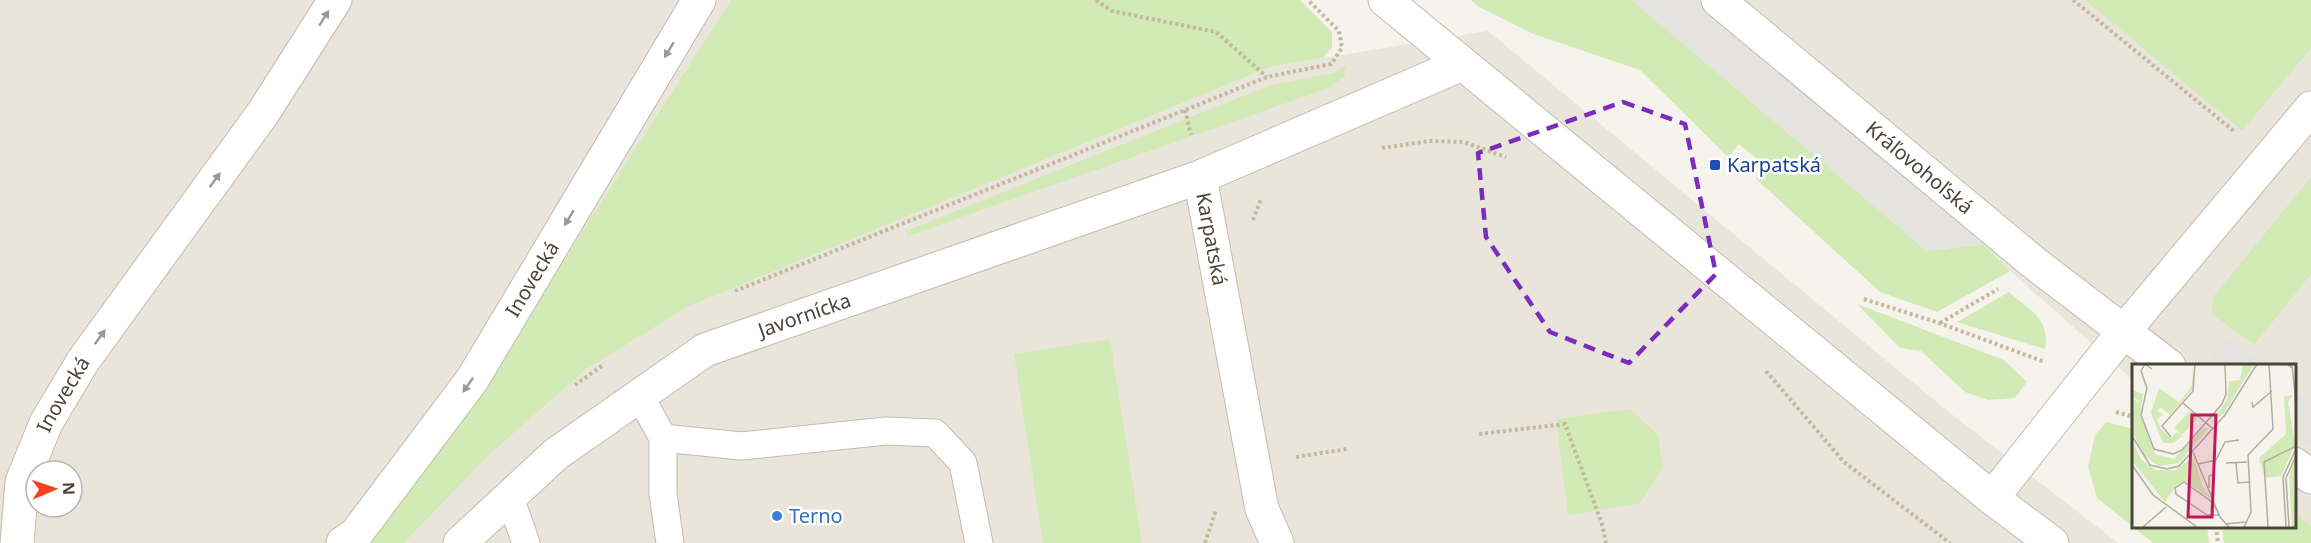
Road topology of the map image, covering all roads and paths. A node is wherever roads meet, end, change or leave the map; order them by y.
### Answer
1 (335, 0) edge
2 (699, 0) edge
3 (1096, 0) edge
4 (1308, 0) edge
5 (1385, 0) edge
6 (1719, 0) edge
7 (2073, 0) edge
8 (1462, 64) junction
9 (1267, 77) junction
10 (2311, 108) edge
11 (2234, 132) dead end
12 (1381, 148) dead end
13 (1509, 158) dead end
14 (1200, 177) junction
15 (1266, 195) dead end
16 (1251, 225) dead end
17 (2005, 285) dead end
18 (725, 296) dead end
19 (1864, 299) dead end
20 (1939, 323) junction
21 (2124, 332) junction
22 (608, 362) dead end
23 (2049, 363) dead end
24 (2166, 364) edge
25 (1761, 366) dead end
26 (574, 386) dead end
27 (640, 396) junction
28 (1479, 434) dead end
29 (663, 438) junction
30 (1347, 449) dead end
31 (1314, 454) dead end
32 (2296, 465) edge
33 (2311, 477) edge
34 (509, 495) junction
35 (1992, 498) junction
36 (1212, 522) dead end
37 (2216, 528) edge
38 (17, 543) edge
39 (343, 543) edge
40 (460, 543) edge
41 (526, 543) edge
42 (670, 543) edge
43 (979, 543) edge
44 (1205, 543) edge
45 (1277, 543) edge
46 (1606, 543) edge
47 (1950, 543) edge
48 (2052, 543) edge
49 (2218, 543) edge

38 -> 1 street, Inovecká
2 -> 39 street, Inovecká
3 - 9 path
4 - 9 path
5 - 8 street
6 - 21 street, Kráľovohoľská
7 - 11 path
8 - 14 street, Karpatská
8 - 35 street
9 - 18 path
10 - 21 street
12 - 13 path
14 - 27 street, Javornícka
14 - 45 street, Karpatská
15 - 16 path
17 - 20 path
19 - 20 path
20 - 23 path
21 - 24 street, Kráľovohoľská
21 - 35 street
22 - 26 path
25 - 47 path
27 - 29 lane
27 - 34 street, Javornícka
28 - 46 path
29 - 42 lane
29 - 43 lane
30 - 31 path
32 - 33 street
34 - 40 street, Javornícka
34 - 41 lane
35 - 48 street
36 - 44 path
37 - 49 path

